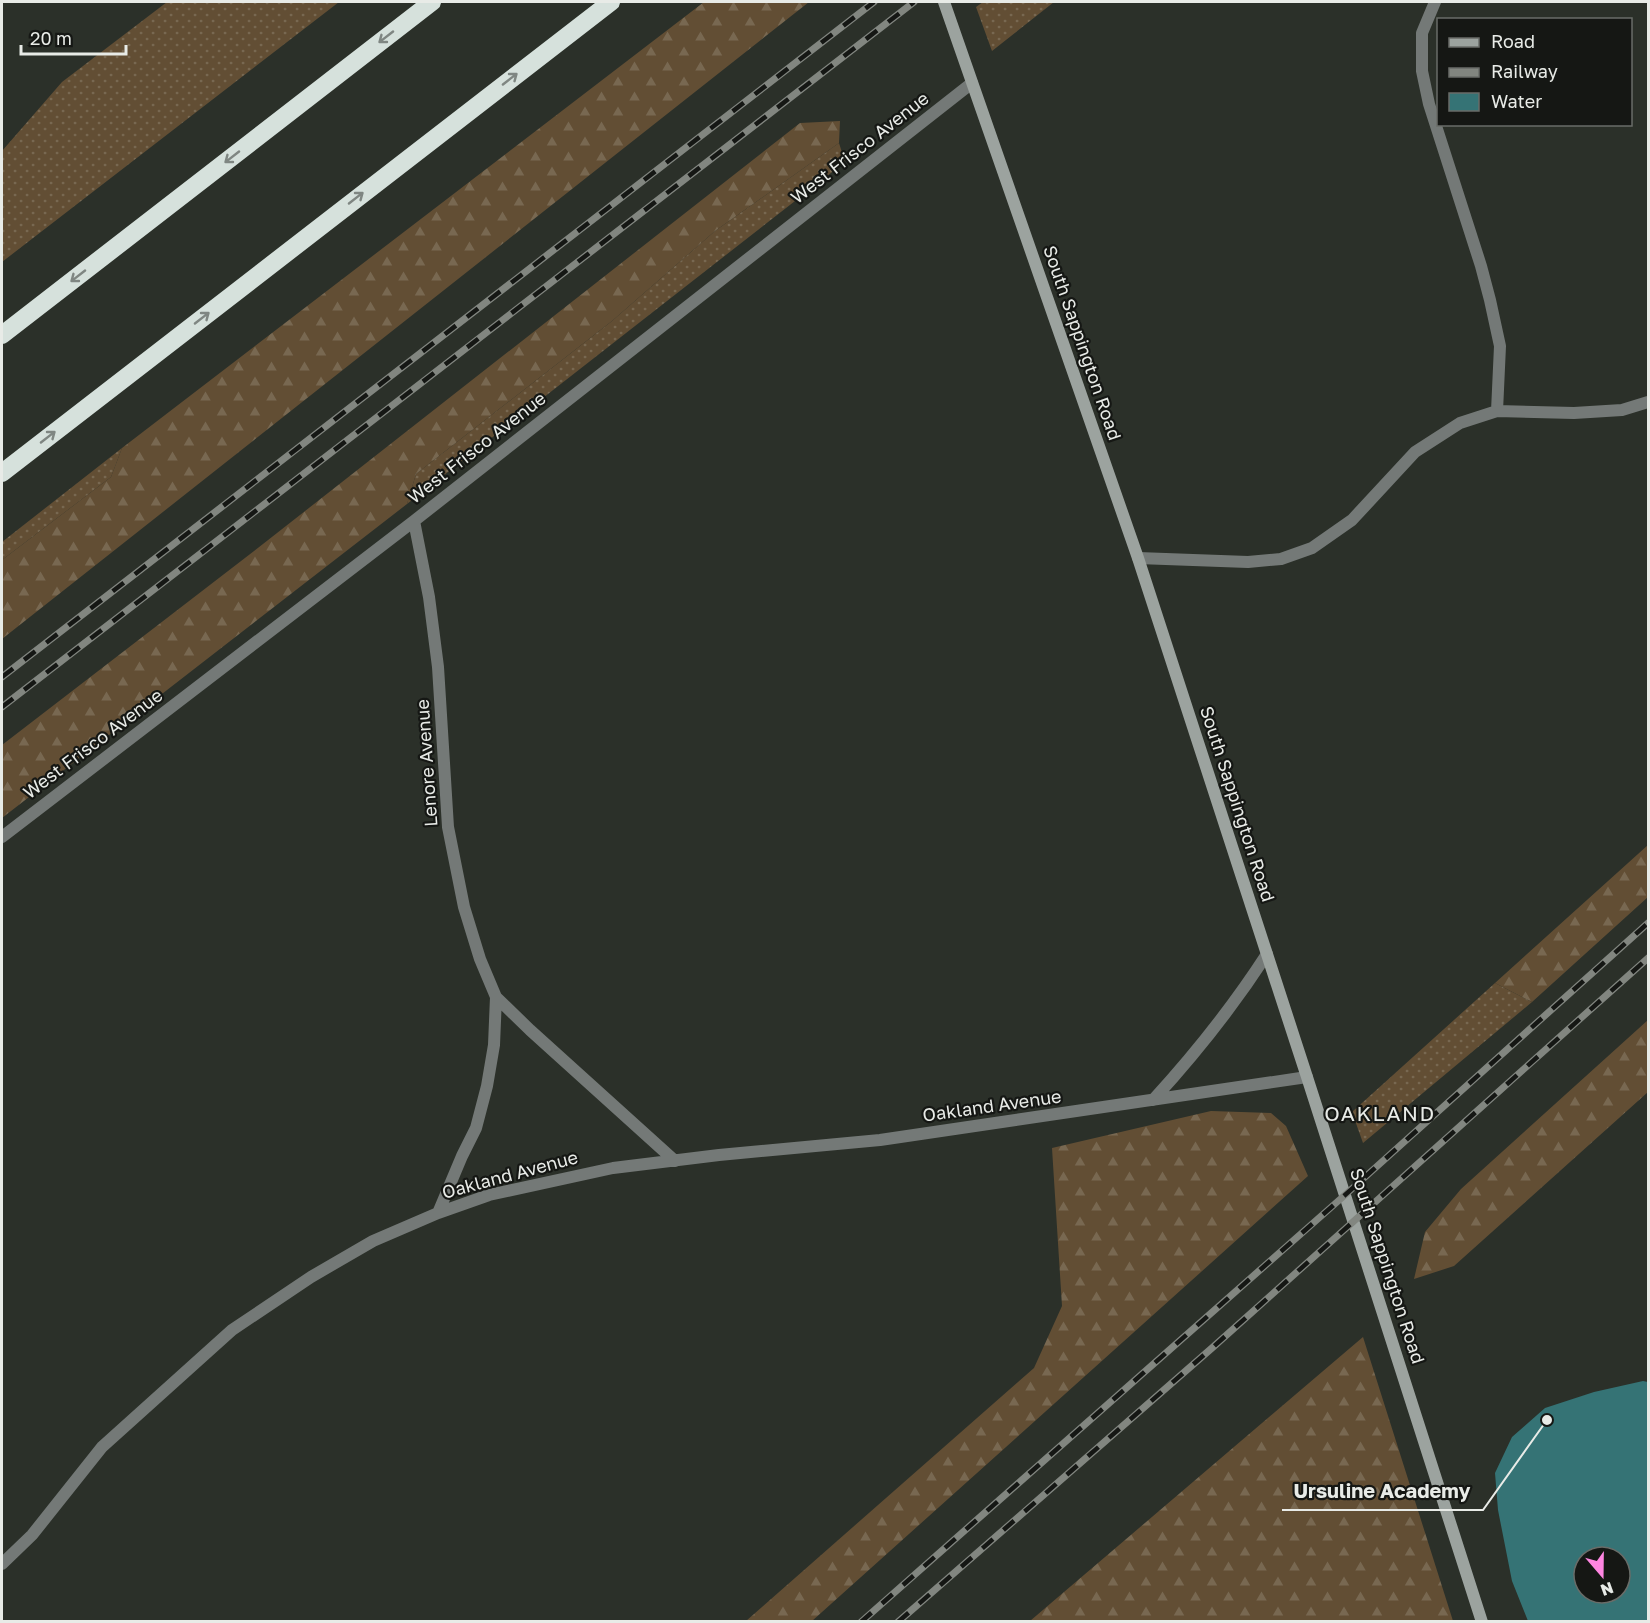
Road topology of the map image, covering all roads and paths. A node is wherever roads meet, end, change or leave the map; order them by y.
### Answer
1 (432, 2) edge
2 (611, 2) edge
3 (944, 2) edge
4 (1435, 2) edge
5 (972, 83) junction
6 (2, 335) edge
7 (1648, 402) edge
8 (1497, 411) junction
9 (2, 473) edge
10 (414, 521) junction
11 (1138, 558) junction
12 (2, 837) edge
13 (1267, 954) junction
14 (496, 997) junction
15 (1307, 1077) junction
16 (1153, 1100) junction
17 (675, 1161) junction
18 (438, 1213) junction
19 (2, 1564) edge
20 (1482, 1622) edge

1 -> 6 highway
9 -> 2 highway
3 - 5 street, South Sappington Road
4 - 8 street
5 - 10 street, West Frisco Avenue
5 - 11 street, South Sappington Road
7 - 8 street
8 - 11 street
10 - 12 street, West Frisco Avenue
10 - 14 street, Lenore Avenue
11 - 13 street, South Sappington Road
13 - 15 street, South Sappington Road
13 - 16 street
14 - 17 street, Lenore Avenue
14 - 18 street, Lenore Avenue
15 - 16 street, Oakland Avenue
15 - 20 street, South Sappington Road
16 - 17 street, Oakland Avenue
17 - 18 street, Oakland Avenue
18 - 19 street, Oakland Avenue

